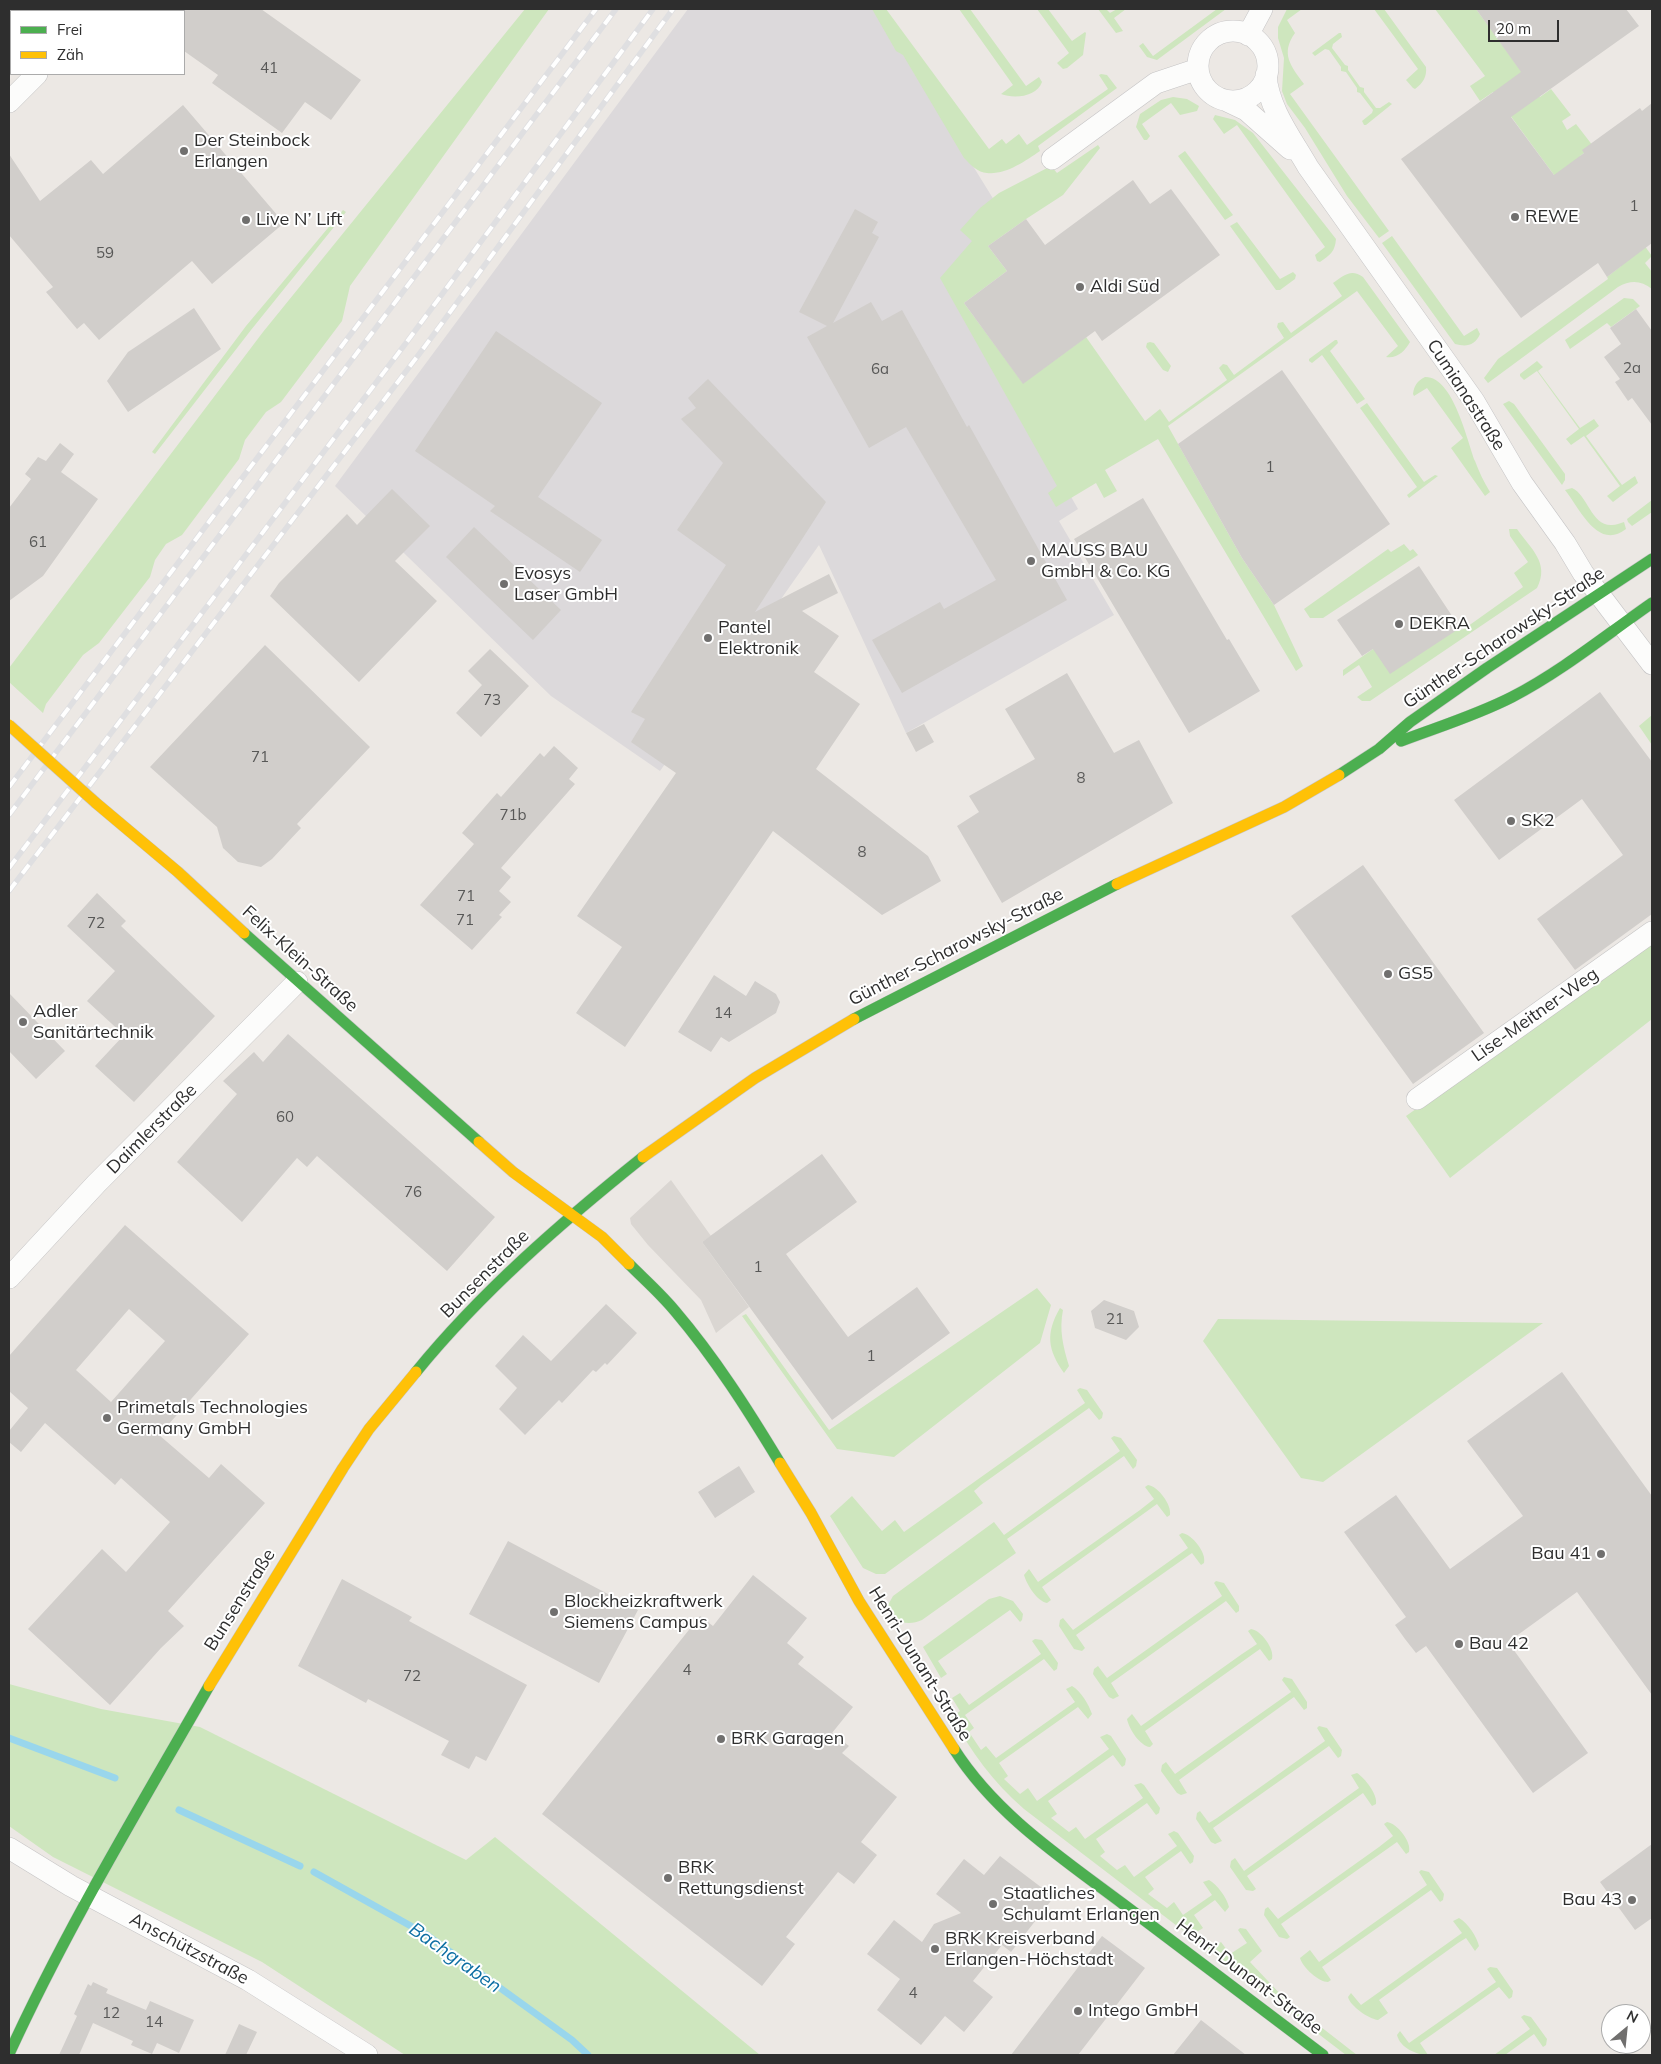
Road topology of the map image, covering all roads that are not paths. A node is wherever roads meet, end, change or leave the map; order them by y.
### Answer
1 (1262, 9) edge
2 (1248, 35) junction
3 (1198, 69) junction
4 (37, 75) edge
5 (1266, 75) junction
6 (1225, 100) junction
7 (9, 102) edge
8 (1052, 159) dead end
9 (1308, 167) junction
10 (1652, 559) edge
11 (1599, 595) junction
12 (1652, 603) edge
13 (1620, 624) junction
14 (1652, 664) edge
15 (9, 725) edge
16 (1378, 749) junction
17 (1652, 932) edge
18 (297, 982) junction
19 (1417, 1099) dead end
20 (572, 1214) junction
21 (9, 1278) edge
22 (9, 1848) edge
23 (89, 1896) junction
24 (9, 2054) edge
25 (367, 2055) edge
26 (1324, 2055) edge

1 - 2 street
2 - 3 street
2 - 5 street, Cumianastraße
3 - 6 street, Cumianastraße
3 - 8 street
4 - 7 street
5 - 6 street
5 - 9 street, Cumianastraße
6 - 9 street, Cumianastraße
9 - 11 street, Cumianastraße
10 - 11 street, Günther-Scharowsky-Straße
11 - 13 street, Cumianastraße
11 - 16 street, Günther-Scharowsky-Straße
12 - 13 street, Günther-Scharowsky-Straße
13 - 14 street, Cumianastraße
13 - 16 street, Günther-Scharowsky-Straße
15 - 18 street, Felix-Klein-Straße, bridge
16 - 20 street, Günther-Scharowsky-Straße
17 - 19 street, Lise-Meitner-Weg
18 - 20 street, Felix-Klein-Straße
18 - 21 street, Daimlerstraße
20 - 23 street, Bunsenstraße
20 - 26 street, Henri-Dunant-Straße
22 - 23 street, Anschützstraße
23 - 24 street, Bunsenstraße
23 - 25 street, Anschützstraße

